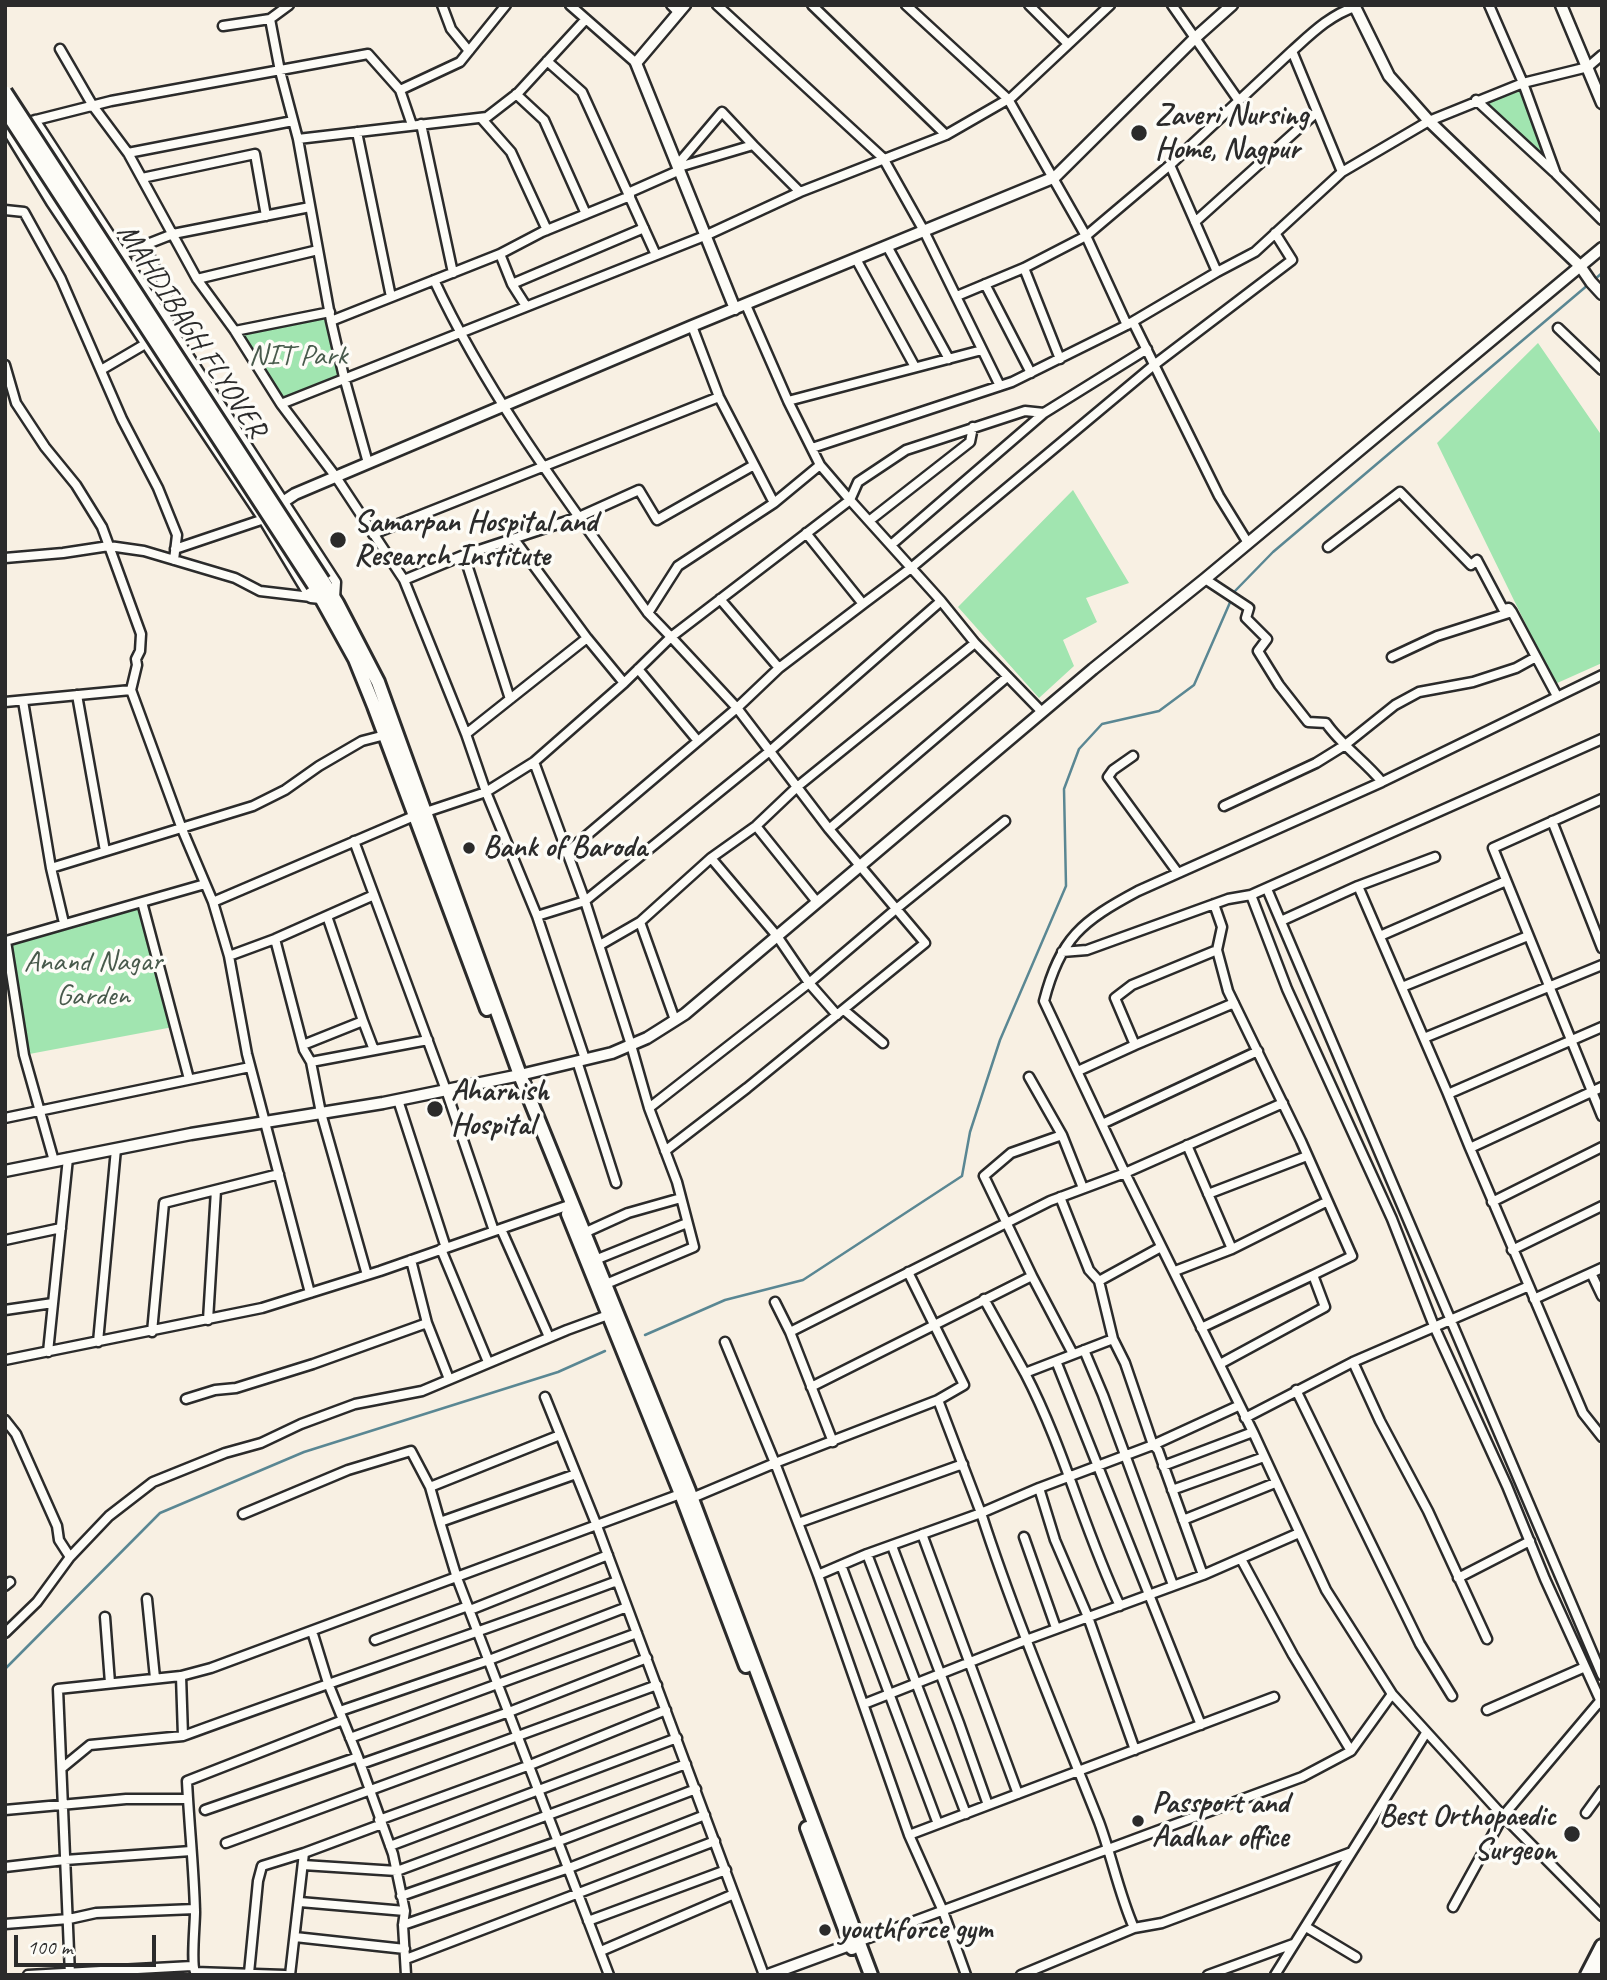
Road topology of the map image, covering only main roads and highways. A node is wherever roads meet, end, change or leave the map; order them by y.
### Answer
1 (5, 92) edge
2 (5, 110) edge
3 (321, 592) junction
4 (569, 1205) junction
5 (627, 1346) junction
6 (854, 1943) junction
7 (1602, 1946) edge
8 (1602, 1962) edge
9 (862, 1975) edge
10 (871, 1975) edge
11 (1587, 1975) edge
12 (1595, 1975) edge

1 - 3 main road, MAHDIBAGH FLYOVER, bridge
2 - 3 main road, MAHDIBAGH FLYOVER, bridge
3 - 4 main road
4 - 5 main road
4 - 5 main road
5 - 6 main road
6 - 9 main road
6 - 10 main road
7 - 11 main road
8 - 12 main road

